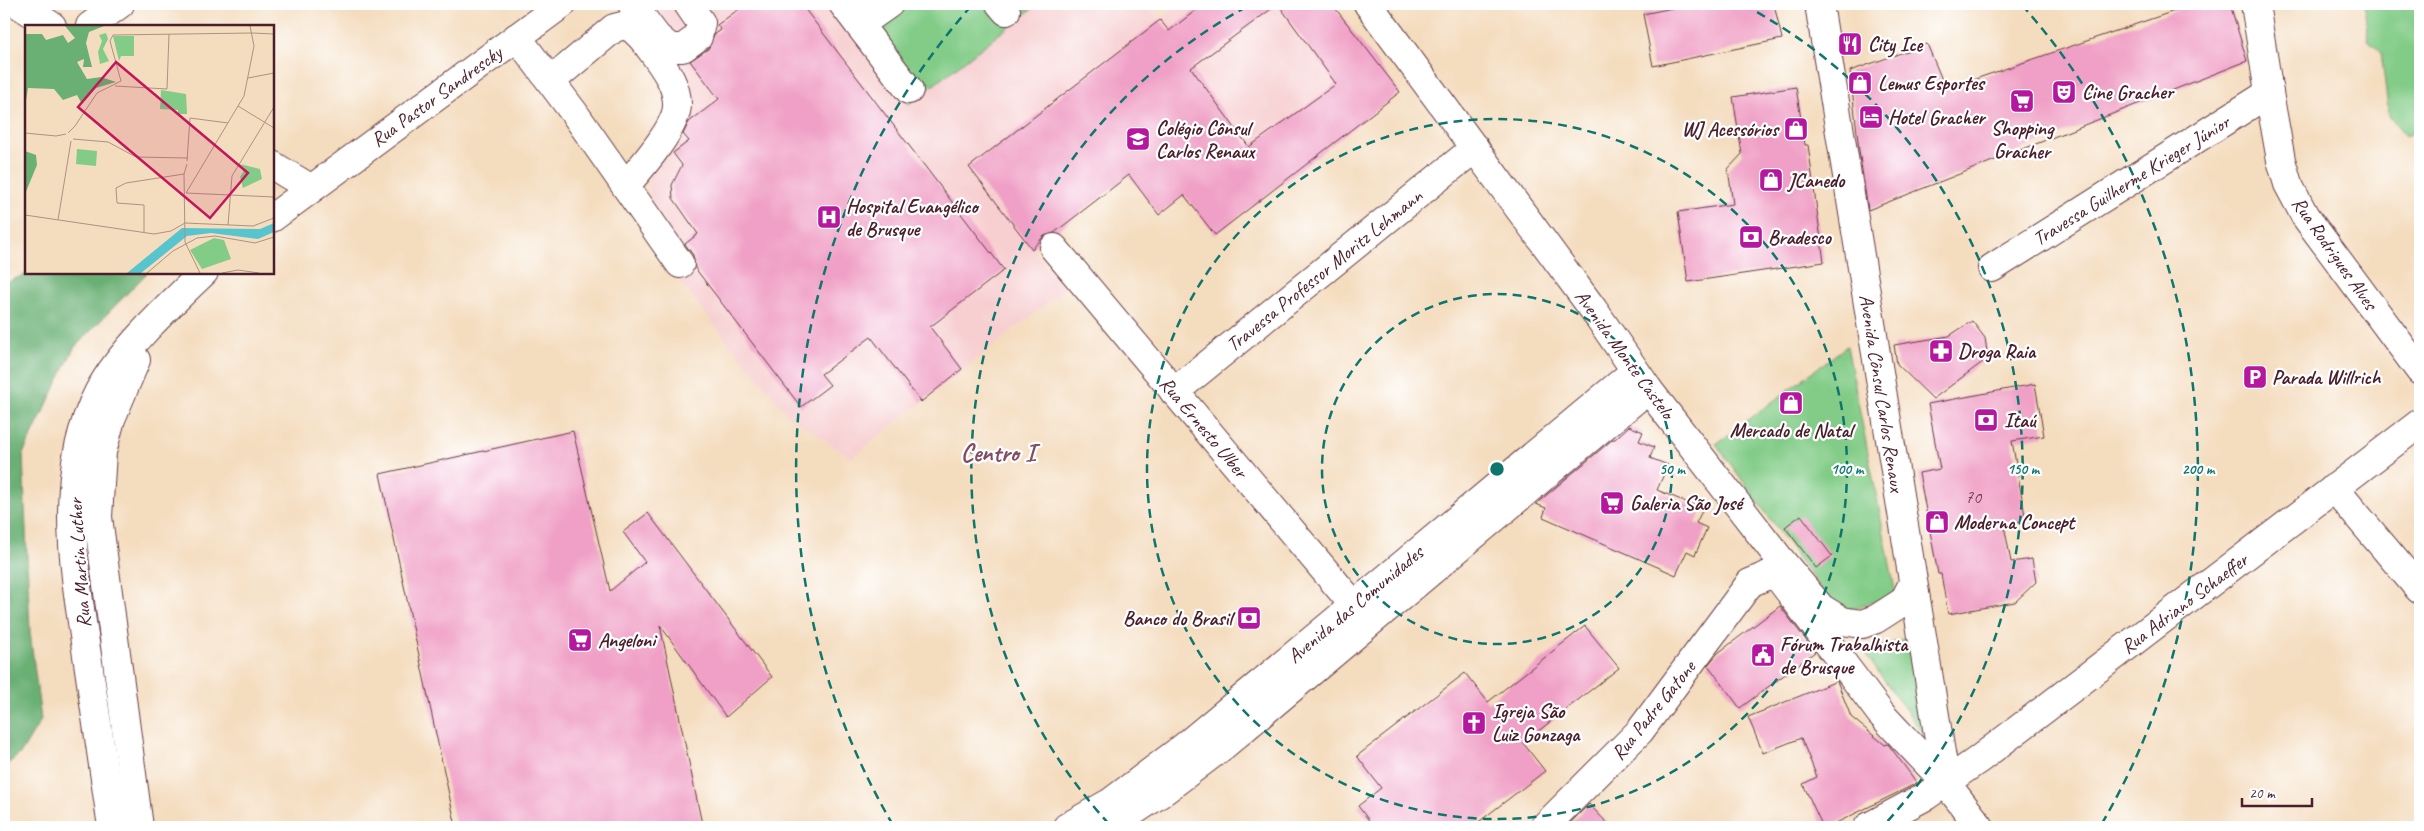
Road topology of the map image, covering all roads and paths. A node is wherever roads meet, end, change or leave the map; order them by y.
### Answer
1 (18, 4) edge
2 (120, 4) edge
3 (562, 4) edge
4 (632, 4) edge
5 (688, 4) edge
6 (843, 4) edge
7 (889, 4) edge
8 (1368, 4) edge
9 (1819, 4) edge
10 (2255, 4) edge
11 (50, 25) edge
12 (91, 25) edge
13 (859, 25) junction
14 (517, 37) junction
15 (551, 81) junction
16 (909, 90) dead end
17 (2268, 93) junction
18 (1475, 148) junction
19 (274, 165) edge
20 (626, 185) junction
21 (310, 188) junction
22 (274, 216) edge
23 (1054, 248) dead end
24 (680, 264) dead end
25 (1992, 268) dead end
26 (202, 274) edge
27 (156, 320) junction
28 (2420, 372) edge
29 (1642, 380) junction
30 (1174, 392) junction
31 (2420, 423) edge
32 (1698, 454) junction
33 (2334, 488) junction
34 (1750, 583) junction
35 (1913, 583) junction
36 (2419, 589) dead end
37 (1361, 614) junction
38 (1946, 783) junction
39 (1155, 784) junction
40 (112, 827) edge
41 (140, 827) edge
42 (1070, 827) edge
43 (1110, 827) edge
44 (1544, 827) edge
45 (1868, 827) edge
46 (1980, 827) edge

1 - 11 main road
2 - 12 main road
3 - 14 main road, Rua Pastor Sandrescky
4 - 5 main road
6 - 13 main road
7 - 13 main road
8 - 18 main road, Avenida Monte Castelo
9 - 35 main road, Avenida Cônsul Carlos Renaux
10 - 17 main road, Rua Rodrigues Alves
13 - 16 main road
14 - 15 main road
14 - 21 main road, Rua Pastor Sandrescky
15 - 20 main road
15 - 20 main road
17 - 25 main road, Travessa Guilherme Krieger Júnior
17 - 28 main road, Rua Rodrigues Alves
18 - 29 main road, Avenida Monte Castelo
18 - 30 main road, Travessa Professor Moritz Lehmann
19 - 21 main road
20 - 24 main road
21 - 22 main road
23 - 30 main road, Rua Ernesto Ulber
26 - 27 main road, Rua Martin Luther
27 - 40 main road, Rua Martin Luther
27 - 41 main road, Rua Martin Luther
29 - 32 main road, Avenida Monte Castelo
29 - 37 main road, Avenida das Comunidades
30 - 37 main road, Rua Ernesto Ulber
31 - 33 main road, Rua Adriano Schaeffer
32 - 34 main road, Rua Padre Gatone
32 - 35 main road, Avenida Monte Castelo
33 - 36 main road
33 - 38 main road, Rua Adriano Schaeffer
34 - 38 main road
34 - 44 main road, Rua Padre Gatone
35 - 38 main road, Avenida Cônsul Carlos Renaux
37 - 39 main road, Avenida das Comunidades
38 - 45 main road, Rua Adriano Schaeffer
38 - 46 main road
39 - 42 main road, Avenida das Comunidades
39 - 43 main road, Avenida das Comunidades

